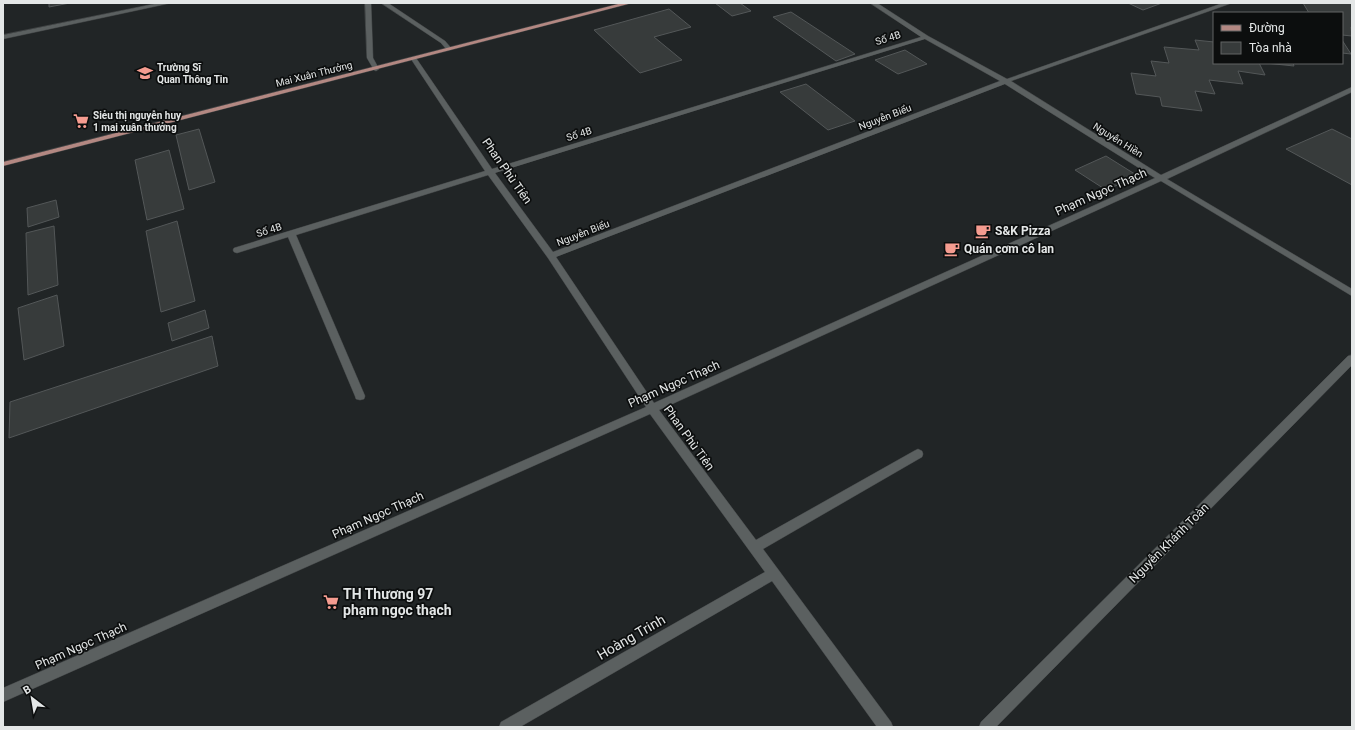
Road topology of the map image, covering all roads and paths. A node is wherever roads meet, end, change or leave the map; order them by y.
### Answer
1 (168, 3) edge
2 (368, 3) edge
3 (384, 3) edge
4 (629, 3) edge
5 (873, 3) edge
6 (1229, 3) edge
7 (3, 37) edge
8 (926, 37) junction
9 (449, 49) junction
10 (414, 59) junction
11 (376, 69) junction
12 (1006, 81) junction
13 (1352, 89) edge
14 (3, 164) edge
15 (490, 172) junction
16 (1162, 179) junction
17 (291, 234) junction
18 (237, 250) dead end
19 (551, 256) junction
20 (1352, 293) edge
21 (1352, 359) edge
22 (360, 396) dead end
23 (652, 408) junction
24 (918, 454) dead end
25 (754, 548) junction
26 (772, 574) junction
27 (3, 695) edge
28 (506, 727) edge
29 (886, 727) edge
30 (986, 727) edge

1 - 7 street
2 - 11 street
3 - 9 street
4 - 9 main road, Mai Xuân Thưởng
5 - 8 street, Nguyễn Hiền
6 - 12 street, Nguyễn Biểu
8 - 12 street, Nguyễn Hiền
8 - 15 street, Số 4B
9 - 10 main road, Mai Xuân Thưởng
10 - 11 main road, Mai Xuân Thưởng
10 - 15 street, Phan Phù Tiên
11 - 14 main road, Mai Xuân Thưởng
12 - 16 street, Nguyễn Hiền
12 - 19 street, Nguyễn Biểu
13 - 16 street, Phạm Ngọc Thạch
15 - 17 street, Số 4B
15 - 19 street, Phan Phù Tiên
16 - 20 street, Nguyễn Hiền
16 - 23 street, Phạm Ngọc Thạch
17 - 18 street, Số 4B
17 - 22 street
19 - 23 street, Phan Phù Tiên
21 - 30 street, Nguyễn Khánh Toàn
23 - 25 street, Phan Phù Tiên
23 - 27 street, Phạm Ngọc Thạch
24 - 25 street
25 - 26 street, Phan Phù Tiên
26 - 28 street, Hoàng Trinh
26 - 29 street, Phan Phù Tiên

